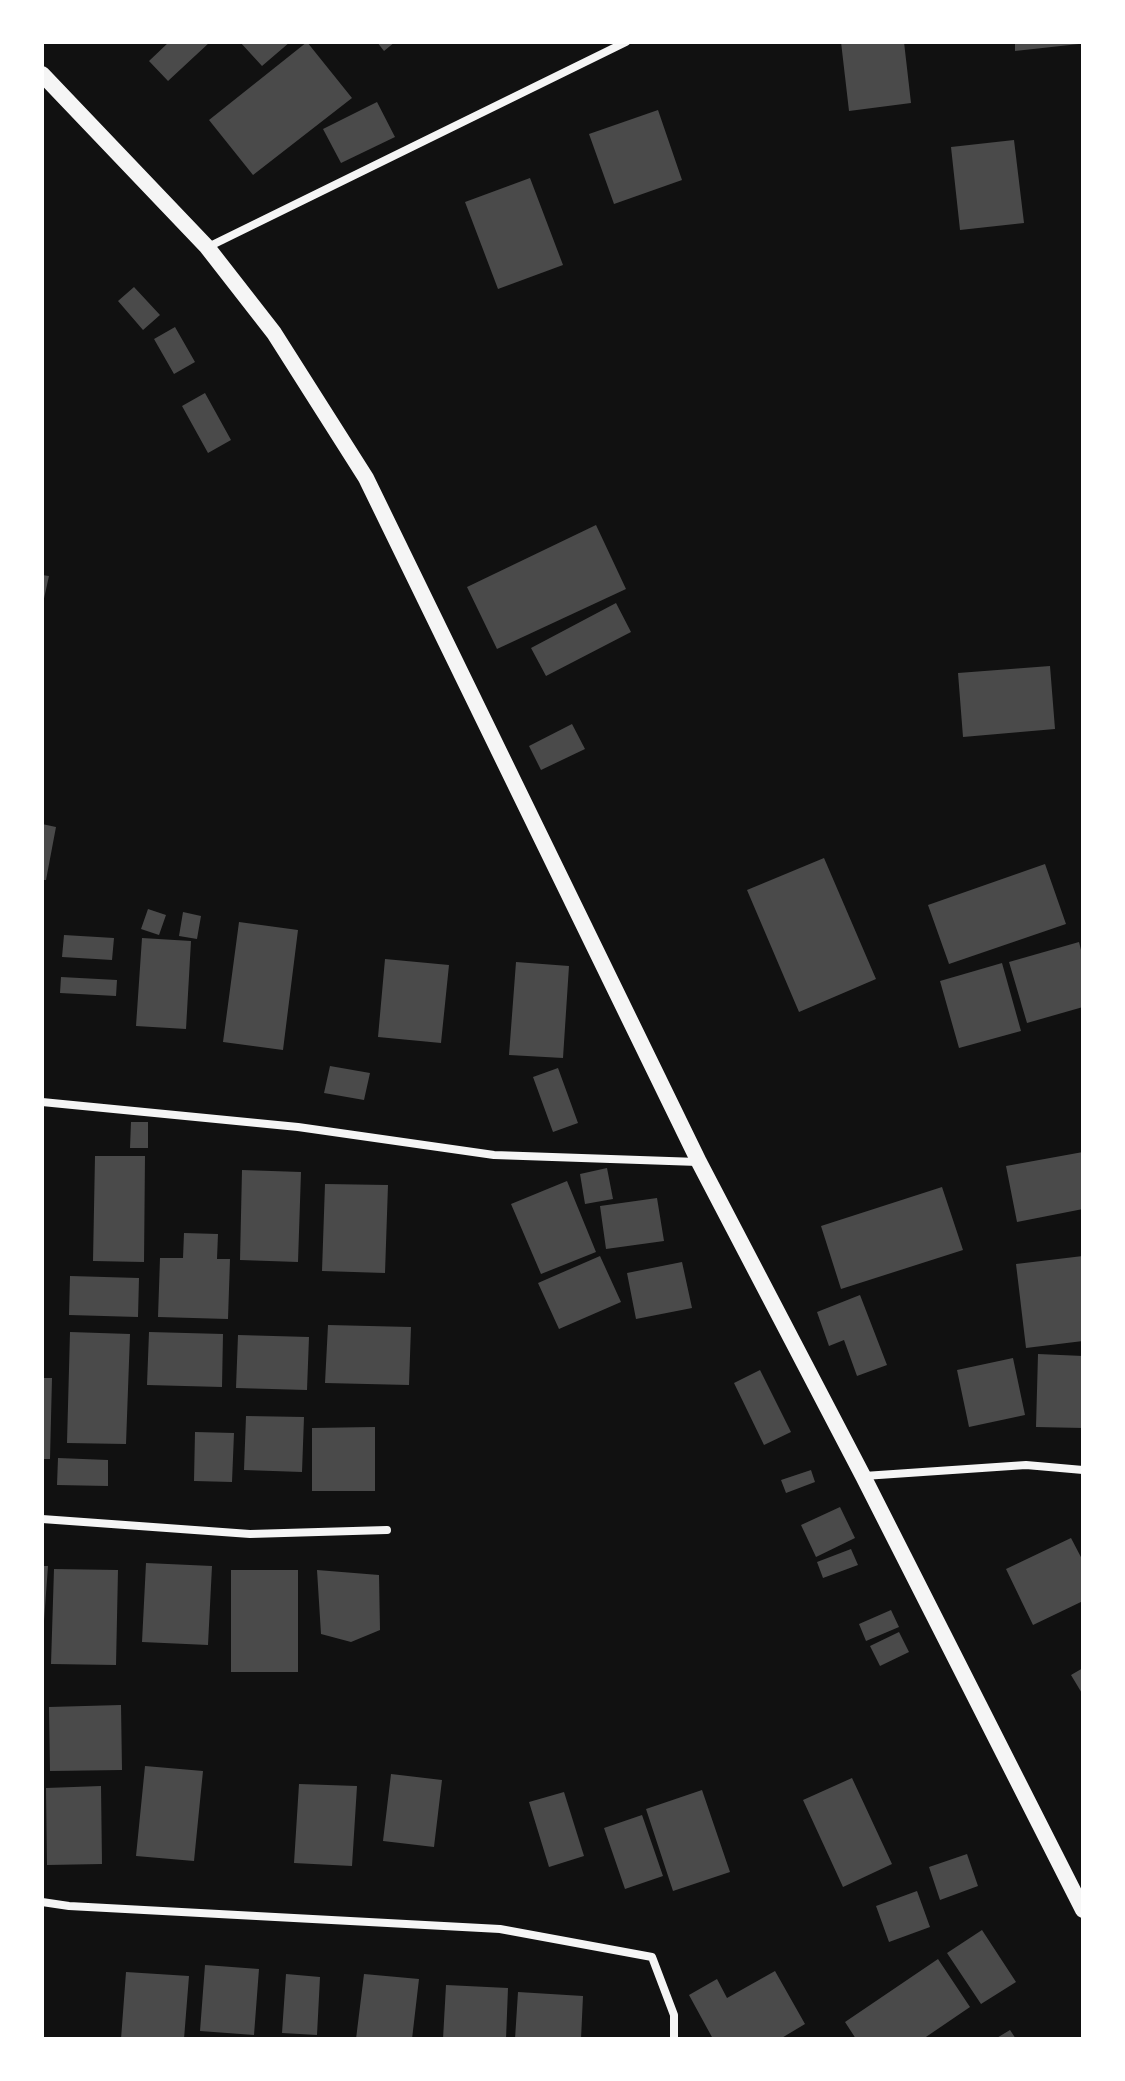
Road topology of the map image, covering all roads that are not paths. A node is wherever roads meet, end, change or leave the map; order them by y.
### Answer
1 (626, 42) edge
2 (42, 74) edge
3 (207, 247) junction
4 (42, 1102) edge
5 (699, 1162) junction
6 (1083, 1470) edge
7 (863, 1476) junction
8 (42, 1519) edge
9 (387, 1530) dead end
10 (42, 1902) edge
11 (1083, 1910) edge
12 (674, 2039) edge

1 - 3 street
2 - 3 main road
3 - 5 main road
4 - 5 street
5 - 7 main road
6 - 7 street
7 - 11 main road
8 - 9 street
10 - 12 street

